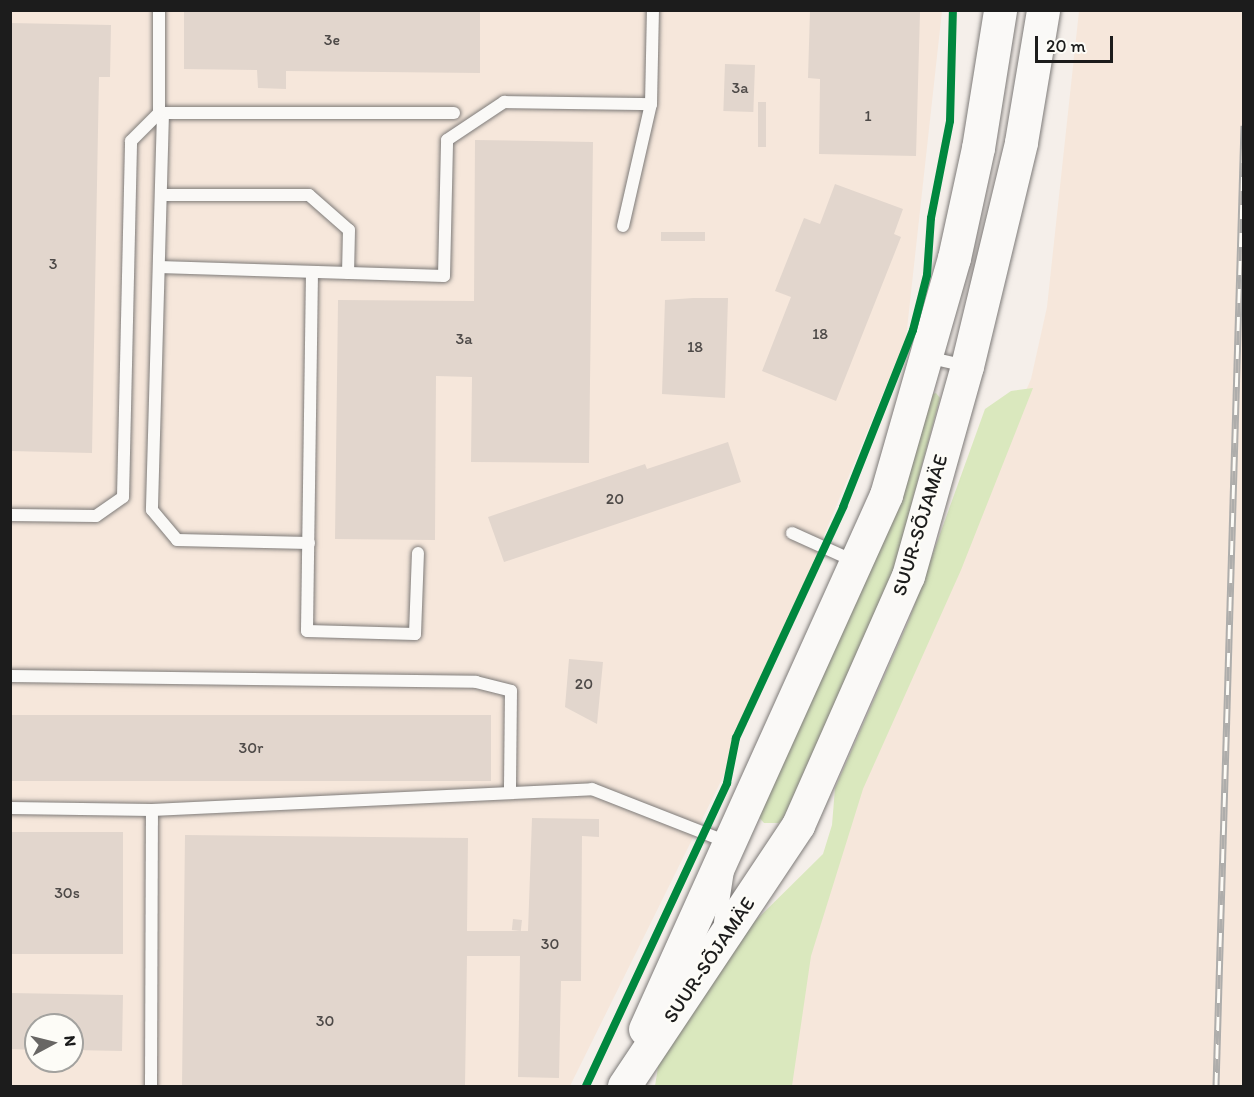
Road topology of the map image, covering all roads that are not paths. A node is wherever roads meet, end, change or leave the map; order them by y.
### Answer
1 (159, 10) edge
2 (653, 10) edge
3 (1000, 10) edge
4 (1043, 10) edge
5 (651, 104) junction
6 (161, 113) junction
7 (454, 113) dead end
8 (161, 195) junction
9 (623, 226) dead end
10 (159, 267) junction
11 (312, 272) junction
12 (348, 273) junction
13 (927, 357) junction
14 (967, 366) junction
15 (10, 515) edge
16 (792, 533) dead end
17 (309, 543) junction
18 (418, 553) dead end
19 (855, 561) junction
20 (10, 676) edge
21 (510, 793) junction
22 (10, 808) edge
23 (152, 810) junction
24 (727, 839) junction
25 (775, 861) junction
26 (700, 973) junction
27 (152, 1086) edge
28 (619, 1086) edge
29 (624, 1086) edge

1 - 6 lane
2 - 5 lane
3 - 13 main road, SUUR-SÕJAMÄE
4 - 14 main road, SUUR-SÕJAMÄE
5 - 9 lane
5 - 12 lane
6 - 7 lane
6 - 8 lane
6 - 15 lane
8 - 10 lane
8 - 12 lane
10 - 11 lane
10 - 17 lane
11 - 12 lane
11 - 17 lane
13 - 14 lane
13 - 19 main road, SUUR-SÕJAMÄE
14 - 25 main road, SUUR-SÕJAMÄE
16 - 19 lane
17 - 18 lane
19 - 24 main road, SUUR-SÕJAMÄE
20 - 21 lane
21 - 23 lane
21 - 24 lane
22 - 23 lane
23 - 27 lane
24 - 25 main road
24 - 26 lane
24 - 28 main road, SUUR-SÕJAMÄE
25 - 26 main road, SUUR-SÕJAMÄE
26 - 29 main road, SUUR-SÕJAMÄE

